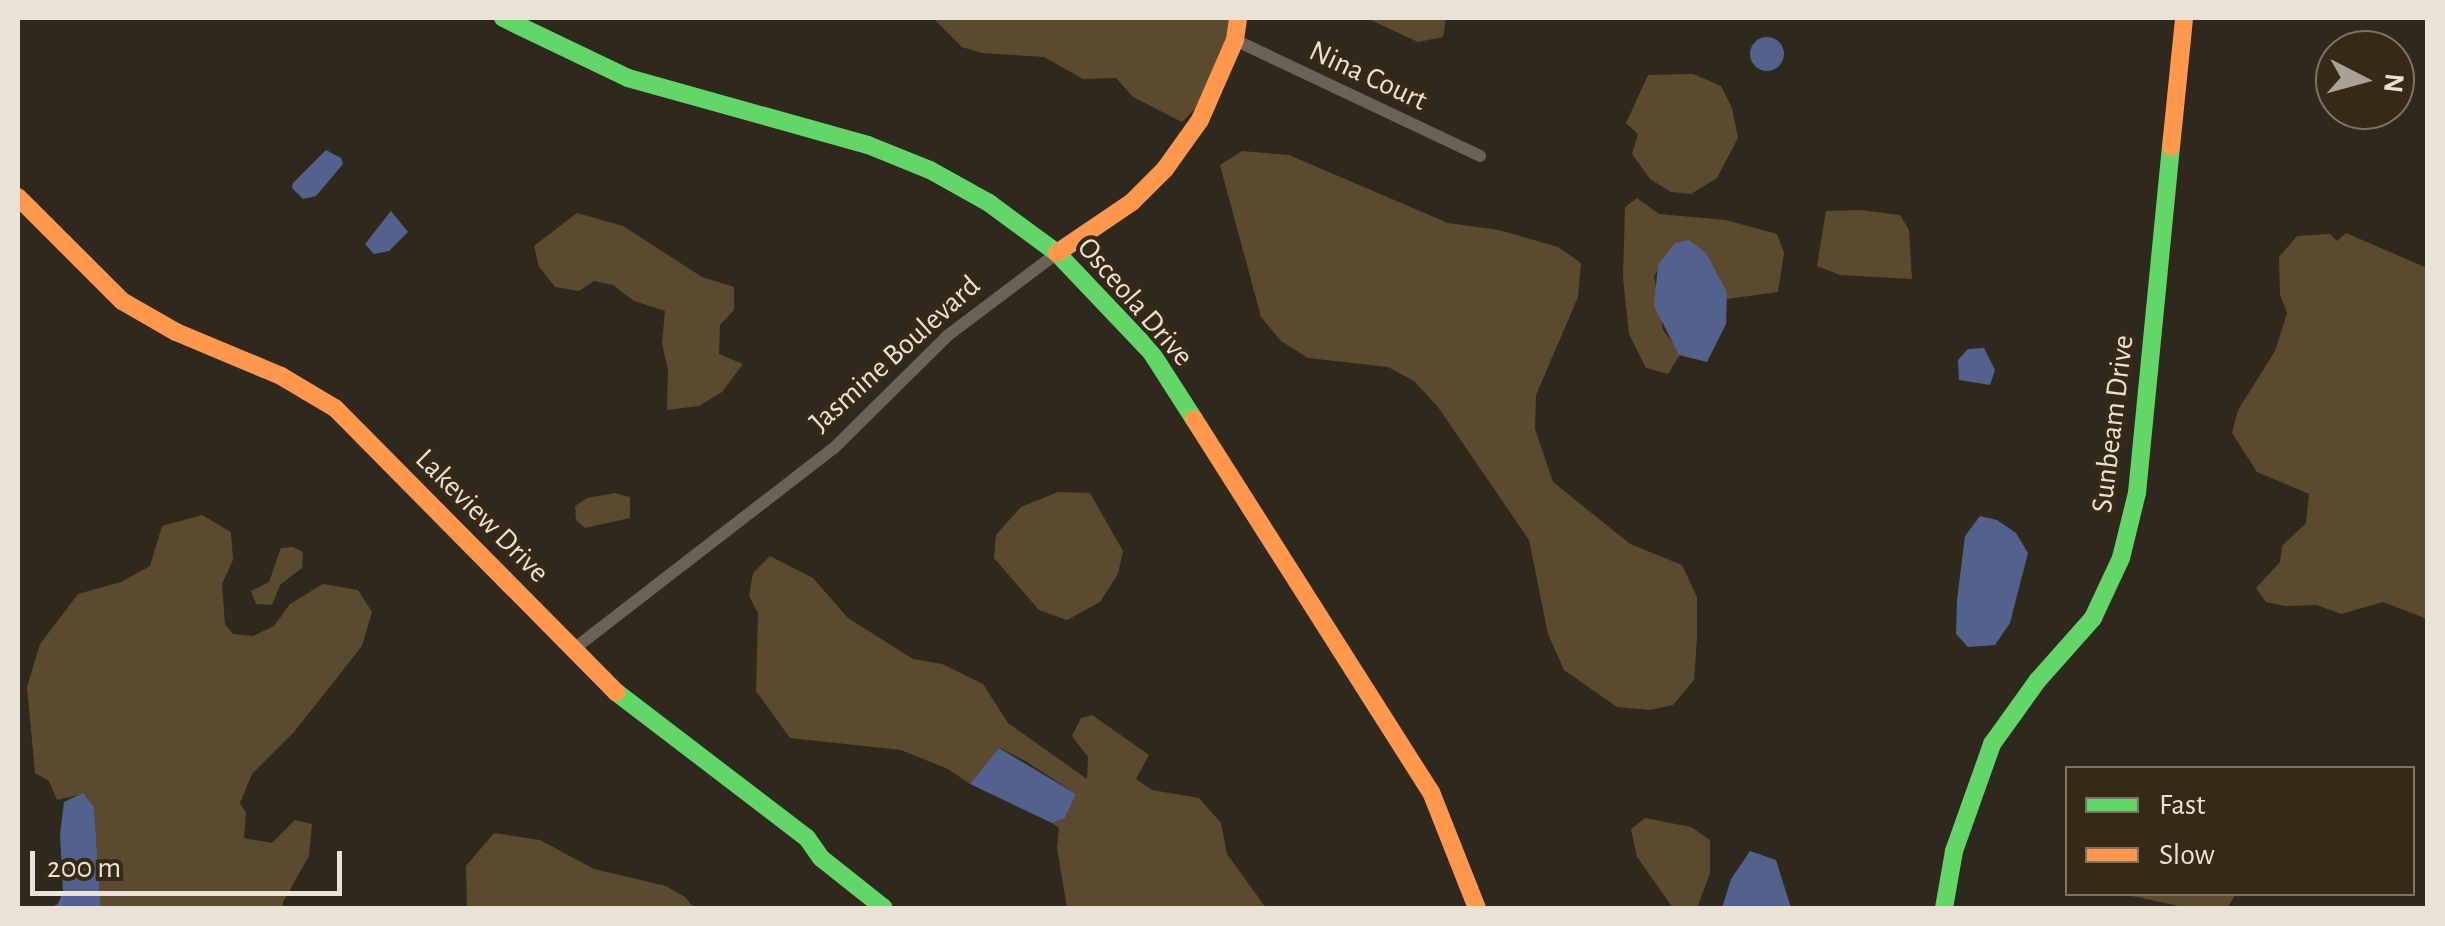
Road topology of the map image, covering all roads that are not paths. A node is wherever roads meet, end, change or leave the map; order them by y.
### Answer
1 (503, 18) edge
2 (1238, 18) edge
3 (2184, 18) edge
4 (1234, 40) junction
5 (1480, 156) dead end
6 (18, 197) edge
7 (1058, 253) junction
8 (575, 648) junction
9 (884, 908) edge
10 (1476, 908) edge
11 (1944, 908) edge

1 - 7 street, Osceola Drive
2 - 4 street, Jasmine Boulevard
3 - 11 street, Sunbeam Drive
4 - 5 street, Nina Court
4 - 7 street, Jasmine Boulevard
6 - 8 street, Lakeview Drive
7 - 8 street, Jasmine Boulevard
7 - 10 street, Osceola Drive
8 - 9 street, Lakeview Drive

